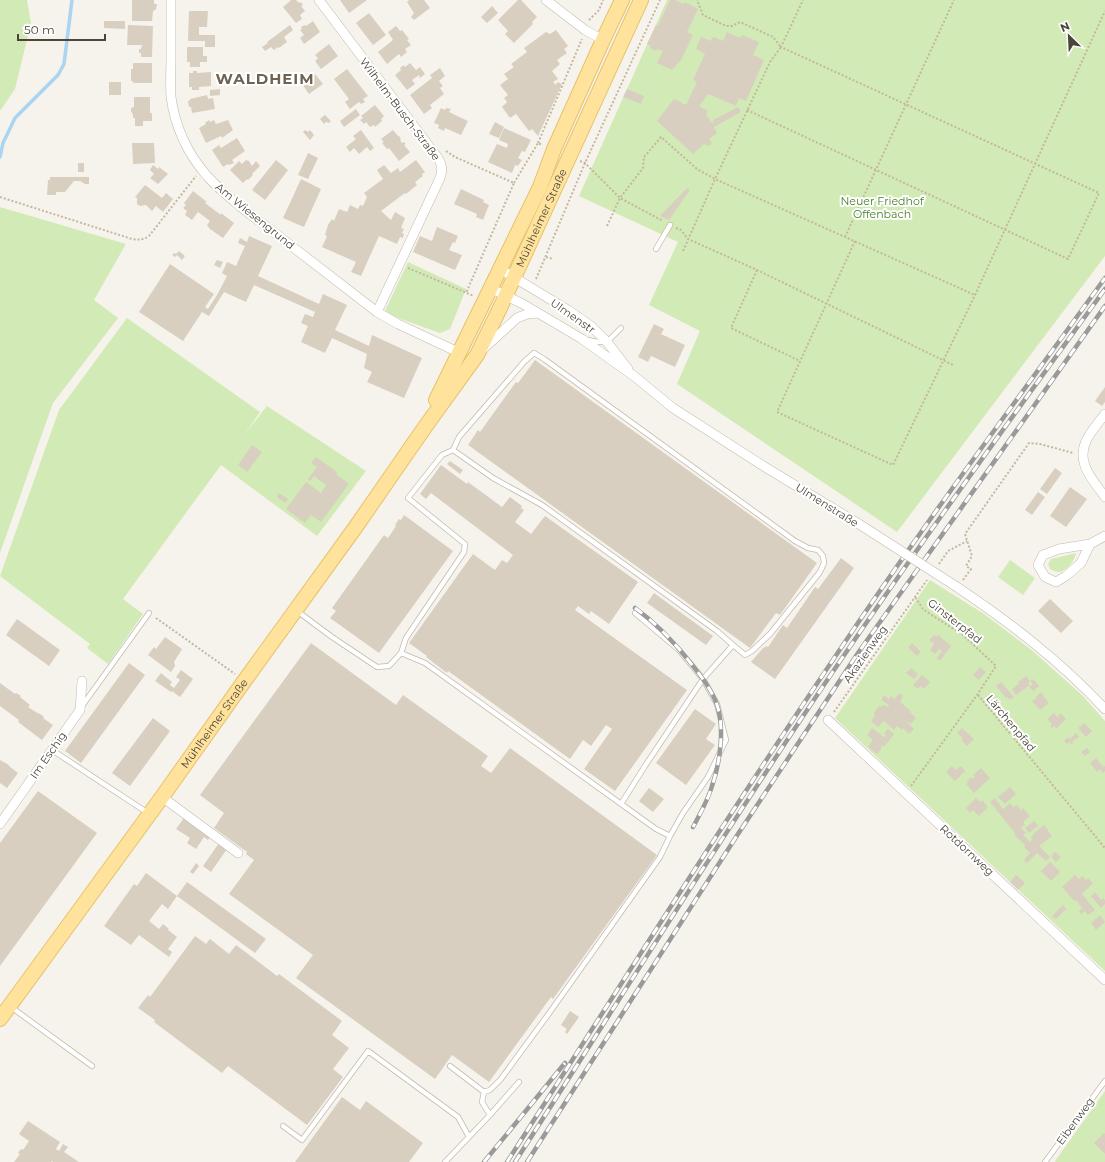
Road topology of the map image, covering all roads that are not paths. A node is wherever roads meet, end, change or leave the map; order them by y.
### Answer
1 (171, 0) edge
2 (319, 0) edge
3 (546, 0) edge
4 (622, 0) edge
5 (641, 0) edge
6 (603, 40) junction
7 (670, 225) road end
8 (656, 249) dead end
9 (500, 269) junction
10 (514, 277) junction
11 (490, 288) junction
12 (506, 296) junction
13 (377, 312) junction
14 (538, 313) junction
15 (621, 328) dead end
16 (582, 339) junction
17 (607, 342) junction
18 (460, 353) junction
19 (477, 355) junction
20 (634, 376) junction
21 (1105, 414) edge
22 (425, 427) junction
23 (453, 450) junction
24 (1105, 497) edge
25 (1105, 536) edge
26 (1090, 544) junction
27 (295, 610) junction
28 (149, 613) road end
29 (635, 613) dead end
30 (733, 645) junction
31 (401, 653) junction
32 (703, 679) junction
33 (82, 682) dead end
34 (1105, 709) edge
35 (80, 710) junction
36 (828, 720) road end
37 (52, 750) junction
38 (162, 797) junction
39 (621, 804) junction
40 (150, 814) junction
41 (0, 824) edge
42 (670, 836) junction
43 (238, 853) dead end
44 (1105, 980) edge
45 (9, 1006) junction
46 (0, 1019) edge
47 (92, 1066) dead end
48 (450, 1066) dead end
49 (1105, 1081) edge
50 (519, 1082) dead end
51 (484, 1092) junction
52 (490, 1115) junction
53 (283, 1126) dead end
54 (469, 1136) junction
55 (445, 1162) edge
56 (1045, 1162) edge

1 - 13 street, Am Wiesengrund
2 - 13 street, Wilhelm-Busch-Straße
3 - 6 street
4 - 6 main road, Mühlheimer Straße
5 - 10 main road, Mühlheimer Straße
6 - 9 main road, Mühlheimer Straße
7 - 8 lane
9 - 10 street, Ulmenstr
9 - 11 main road, Mühlheimer Straße
10 - 12 main road, Mühlheimer Straße
10 - 17 street, Ulmenstr
11 - 12 street, Ulmenstraße
11 - 18 main road, Mühlheimer Straße
12 - 14 street, Ulmenstraße
12 - 19 main road, Mühlheimer Straße
13 - 18 street, Am Wiesengrund
14 - 16 street, Ulmenstraße
14 - 19 street
15 - 17 lane
16 - 17 lane
16 - 20 street, Ulmenstraße
17 - 20 street, Ulmenstr
18 - 22 main road, Mühlheimer Straße
19 - 22 main road, Mühlheimer Straße
20 - 34 street, Ulmenstraße, bridge
21 - 24 street
22 - 27 main road, Mühlheimer Straße
23 - 30 lane
23 - 30 lane
23 - 31 lane
25 - 26 street
26 - 26 street
27 - 31 lane
27 - 38 main road, Mühlheimer Straße
28 - 35 lane
29 - 32 lane
30 - 32 lane
31 - 39 lane
32 - 39 lane
32 - 42 lane
33 - 35 street
35 - 37 street, Im Eschig
36 - 44 street, Rotdornweg
37 - 40 lane
37 - 41 street, Im Eschig
38 - 40 main road, Mühlheimer Straße
38 - 43 street
39 - 42 lane
40 - 45 main road, Mühlheimer Straße
42 - 51 lane
45 - 46 main road, Mühlheimer Straße
45 - 47 lane
48 - 51 lane
49 - 56 lane, Eibenweg
50 - 52 lane
51 - 52 lane
52 - 54 lane
53 - 54 lane
54 - 55 lane

